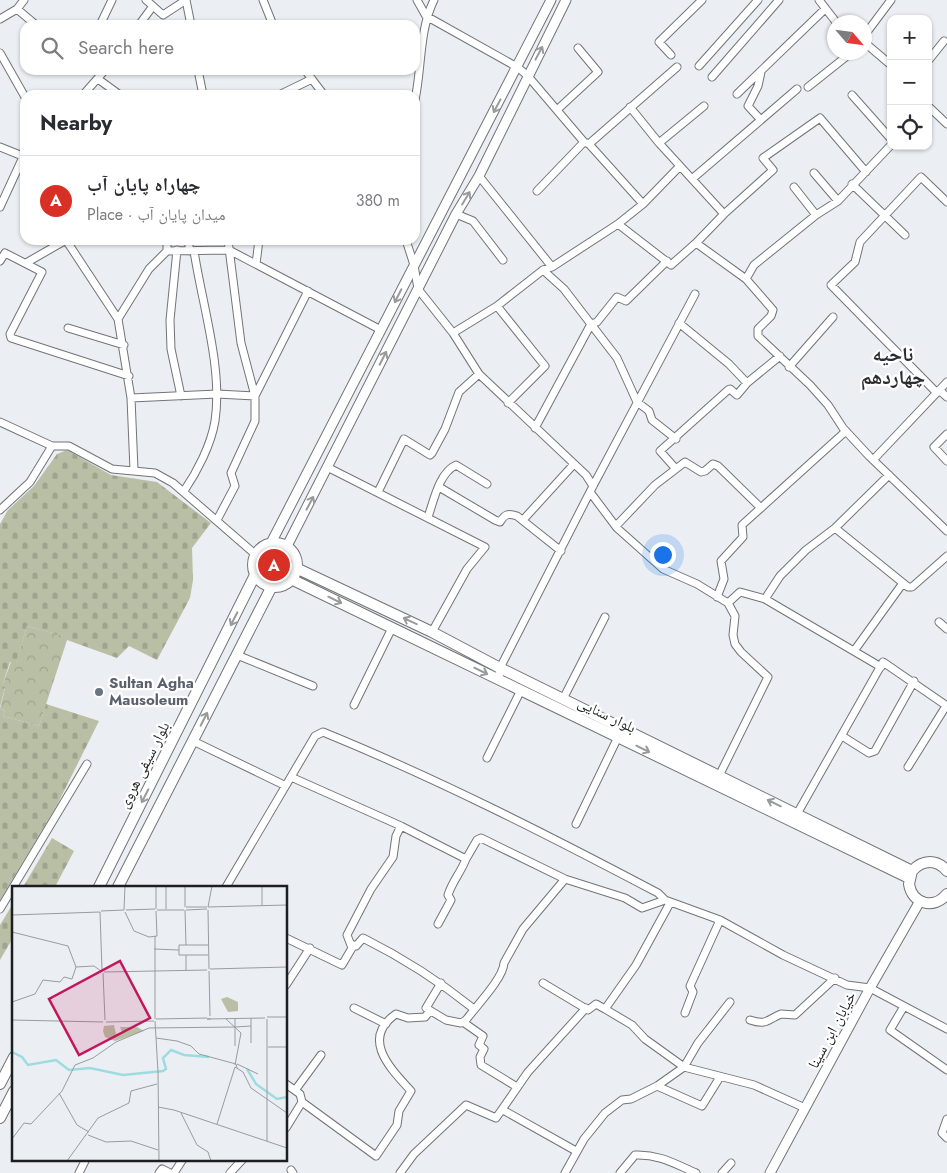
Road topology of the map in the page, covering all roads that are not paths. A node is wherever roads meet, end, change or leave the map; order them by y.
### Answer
1 (24, 0) edge
2 (112, 0) edge
3 (146, 0) edge
4 (186, 0) edge
5 (263, 0) edge
6 (417, 0) edge
7 (434, 0) edge
8 (552, 0) edge
9 (566, 0) edge
10 (702, 0) edge
11 (758, 0) edge
12 (779, 0) edge
13 (819, 0) edge
14 (887, 2) edge
15 (153, 6) junction
16 (17, 9) junction
17 (825, 9) junction
18 (830, 15) edge
19 (426, 16) junction
20 (0, 19) edge
21 (30, 20) edge
22 (102, 20) edge
23 (143, 20) edge
24 (190, 20) edge
25 (271, 20) edge
26 (872, 24) edge
27 (944, 41) dead end
28 (578, 48) dead end
29 (872, 49) edge
30 (0, 53) edge
31 (671, 55) dead end
32 (842, 60) edge
33 (929, 60) edge
34 (887, 62) edge
35 (699, 66) dead end
36 (677, 67) dead end
37 (517, 68) junction
38 (761, 72) junction
39 (101, 75) edge
40 (199, 75) edge
41 (309, 75) edge
42 (527, 76) junction
43 (712, 77) dead end
44 (312, 78) junction
45 (98, 79) junction
46 (808, 87) dead end
47 (797, 89) dead end
48 (21, 90) edge
49 (88, 90) edge
50 (113, 90) edge
51 (202, 90) edge
52 (289, 90) edge
53 (320, 90) edge
54 (417, 90) edge
55 (737, 94) dead end
56 (852, 94) dead end
57 (704, 106) dead end
58 (630, 107) junction
59 (558, 109) junction
60 (932, 112) edge
61 (760, 119) junction
62 (947, 124) edge
63 (887, 134) edge
64 (587, 143) junction
65 (658, 143) junction
66 (0, 147) edge
67 (887, 149) edge
68 (20, 155) edge
69 (20, 166) edge
70 (680, 166) junction
71 (866, 172) junction
72 (814, 173) dead end
73 (479, 176) junction
74 (692, 179) junction
75 (852, 184) junction
76 (794, 187) dead end
77 (537, 191) dead end
78 (838, 201) junction
79 (947, 202) edge
80 (643, 204) junction
81 (0, 208) edge
82 (456, 214) junction
83 (724, 214) junction
84 (816, 215) junction
85 (884, 217) junction
86 (618, 224) junction
87 (905, 235) dead end
88 (696, 243) junction
89 (57, 245) edge
90 (69, 245) edge
91 (167, 245) edge
92 (190, 245) edge
93 (228, 245) edge
94 (258, 245) edge
95 (408, 245) edge
96 (177, 250) junction
97 (229, 250) junction
98 (168, 251) junction
99 (192, 251) junction
100 (2, 252) edge
101 (503, 260) dead end
102 (0, 261) edge
103 (667, 261) junction
104 (26, 263) junction
105 (256, 264) junction
106 (414, 265) junction
107 (552, 267) junction
108 (543, 270) junction
109 (746, 279) junction
110 (418, 289) junction
111 (308, 291) junction
112 (695, 294) dead end
113 (497, 306) junction
114 (833, 317) dead end
115 (118, 319) junction
116 (678, 323) junction
117 (591, 324) junction
118 (68, 328) dead end
119 (381, 330) junction
120 (453, 333) junction
121 (124, 345) junction
122 (780, 356) junction
123 (790, 366) junction
124 (479, 374) junction
125 (129, 376) junction
126 (947, 382) edge
127 (747, 384) junction
128 (938, 391) junction
129 (217, 394) junction
130 (181, 396) junction
131 (255, 396) junction
132 (947, 397) edge
133 (132, 398) junction
134 (637, 402) junction
135 (508, 403) junction
136 (0, 422) edge
137 (535, 428) junction
138 (846, 431) junction
139 (947, 434) edge
140 (676, 439) junction
141 (323, 443) junction
142 (52, 446) junction
143 (337, 450) junction
144 (873, 460) junction
145 (947, 461) edge
146 (574, 464) junction
147 (329, 468) junction
148 (134, 470) junction
149 (676, 470) junction
150 (889, 475) junction
151 (487, 484) dead end
152 (439, 487) junction
153 (592, 489) junction
154 (184, 491) junction
155 (378, 492) junction
156 (761, 508) junction
157 (0, 510) edge
158 (428, 517) junction
159 (217, 520) junction
160 (522, 520) junction
161 (616, 526) junction
162 (835, 528) junction
163 (947, 531) edge
164 (271, 543) junction
165 (287, 546) junction
166 (561, 551) junction
167 (255, 554) junction
168 (947, 556) edge
169 (296, 568) junction
170 (255, 576) junction
171 (291, 579) junction
172 (903, 583) junction
173 (272, 586) junction
174 (717, 597) junction
175 (765, 599) junction
176 (728, 603) junction
177 (604, 617) dead end
178 (939, 622) dead end
179 (392, 628) junction
180 (947, 629) edge
181 (432, 632) junction
182 (854, 651) junction
183 (237, 655) junction
184 (881, 668) junction
185 (499, 674) junction
186 (914, 681) junction
187 (314, 686) dead end
188 (521, 690) junction
189 (563, 699) junction
190 (354, 706) dead end
191 (946, 706) edge
192 (842, 736) junction
193 (618, 737) junction
194 (193, 741) junction
195 (488, 758) dead end
196 (87, 764) dead end
197 (908, 767) dead end
198 (155, 775) junction
199 (719, 776) junction
200 (291, 777) junction
201 (171, 783) junction
202 (284, 785) junction
203 (798, 814) junction
204 (576, 824) dead end
205 (401, 826) junction
206 (466, 859) junction
207 (946, 869) edge
208 (911, 875) junction
209 (565, 879) junction
210 (14, 886) edge
211 (100, 886) edge
212 (119, 886) edge
213 (227, 886) edge
214 (12, 889) edge
215 (947, 896) edge
216 (920, 901) junction
217 (668, 902) junction
218 (0, 909) edge
219 (720, 920) junction
220 (438, 924) dead end
221 (288, 939) edge
222 (351, 944) junction
223 (310, 948) junction
224 (835, 978) junction
225 (288, 982) edge
226 (442, 983) junction
227 (543, 983) dead end
228 (870, 988) junction
229 (730, 1002) dead end
230 (354, 1008) dead end
231 (586, 1008) junction
232 (903, 1008) junction
233 (474, 1009) junction
234 (605, 1009) junction
235 (430, 1011) junction
236 (685, 1013) dead end
237 (750, 1020) dead end
238 (463, 1022) junction
239 (386, 1024) junction
240 (947, 1029) edge
241 (320, 1055) dead end
242 (12, 1061) edge
243 (684, 1067) junction
244 (947, 1070) edge
245 (720, 1078) junction
246 (0, 1084) edge
247 (288, 1085) edge
248 (657, 1086) junction
249 (517, 1087) junction
250 (296, 1089) junction
251 (12, 1095) edge
252 (302, 1102) junction
253 (805, 1108) junction
254 (503, 1110) junction
255 (0, 1118) edge
256 (947, 1119) edge
257 (288, 1125) edge
258 (947, 1138) edge
259 (576, 1151) junction
260 (86, 1160) edge
261 (182, 1160) edge
262 (242, 1160) edge
263 (731, 1162) dead end
264 (79, 1173) edge
265 (158, 1173) edge
266 (170, 1173) edge
267 (174, 1173) edge
268 (231, 1173) edge
269 (400, 1173) edge
270 (565, 1173) edge
271 (620, 1173) edge
272 (696, 1173) edge
273 (722, 1173) edge
274 (770, 1173) edge

1 - 16 street
2 - 22 street
3 - 15 street
4 - 15 street
4 - 24 street
5 - 25 street
6 - 19 street
7 - 19 street
8 - 37 street
42 -> 9 street
10 - 31 street
11 - 35 street
12 - 43 street
13 - 17 street
14 - 26 street
15 - 23 street
16 - 20 street
16 - 21 street
17 - 18 street
17 - 38 street
19 - 37 street
19 - 54 street
27 - 33 street
28 - 59 street
29 - 34 street
30 - 48 street
32 - 46 street
36 - 58 street
37 - 42 street
37 -> 106 street
38 - 55 street
38 - 61 street
39 - 45 street
40 - 51 street
41 - 44 street
42 - 59 street
42 - 73 street
44 - 52 street
44 - 53 street
45 - 49 street
45 - 50 street
47 - 61 street
56 - 63 street
57 - 65 street
58 - 64 street
58 - 65 street
59 - 64 street
60 - 62 street
61 - 74 street
64 - 77 street
64 - 80 street
65 - 70 street
66 - 68 street
67 - 71 street
69 - 81 street
70 - 74 street
70 - 80 street
71 - 75 street
71 - 83 street
72 - 78 street
82 -> 73 street
73 - 107 street
74 - 83 street
75 - 78 street
75 - 85 street
76 - 84 street
78 - 84 street
79 - 85 street
80 - 86 street
82 - 101 street
82 - 110 street
83 - 88 street
84 - 109 street
85 - 87 street
85 - 128 street
86 - 103 street
86 - 107 street
88 - 103 street
88 - 109 street
89 - 104 street
90 - 115 street
91 - 98 street
92 - 99 street
93 - 97 street
94 - 105 street
95 - 106 street
96 - 98 street
96 - 99 street
96 - 130 street
97 - 99 street
97 - 105 street
97 - 131 street
98 - 115 street
99 - 129 street
100 - 102 street
100 - 104 street
103 - 117 street
104 - 125 street
105 - 111 street
106 - 110 street
106 -> 119 street
107 - 108 street
108 - 113 street
108 - 117 street
109 - 122 street
110 - 120 street
143 -> 110 street
111 - 119 street
111 - 131 street
112 - 116 street
113 - 120 street
113 - 135 street
114 - 123 street
115 - 121 street
116 - 127 street
116 - 134 street
117 - 134 street
117 - 137 street
118 - 121 street
119 - 141 street
120 - 124 street
121 - 125 street
122 - 123 street
122 - 127 street
123 - 138 street
124 - 135 street
124 - 155 street
125 - 133 street
126 - 128 street
127 - 140 street
128 - 132 street
128 - 144 street
129 - 130 street
129 - 131 street
129 - 154 street
130 - 133 street
131 - 159 street
133 - 148 street
134 - 140 street
134 - 153 street
135 - 137 street
136 - 142 street
137 - 146 street
138 - 144 street
138 - 156 street
139 - 145 street
140 - 149 street
141 - 143 street
141 - 164 street
142 - 148 street
142 - 157 street
143 - 147 street
144 - 150 street
146 - 153 street
146 - 160 street
147 - 155 street
165 -> 147 street
148 - 154 street
149 - 156 street
149 - 161 street
150 - 162 street
150 - 163 street
151 - 152 street
152 - 158 street
152 - 160 street
153 - 161 street
153 - 166 street
154 - 159 street
155 - 158 street
156 - 174 street
158 - 181 street
159 - 167 street
160 - 166 street
161 - 174 street
162 - 172 street
162 - 175 street
164 - 165 main road
164 - 167 main road
165 - 169 main road
166 - 185 street
167 - 170 main road
168 - 172 street
169 - 171 main road
181 -> 169 main road, بلوار سنایی
170 - 173 main road
170 -> 198 main road, بلوار سیفی هروی
171 - 173 main road
171 -> 179 main road, بلوار سنایی
172 - 182 street
173 - 183 main road
174 - 176 street
175 - 176 street
175 - 182 street
176 - 199 street
177 - 189 street
178 - 180 street
179 -> 185 main road, بلوار سنایی
179 - 190 street
181 - 185 main road, بلوار سنایی
182 - 184 street
183 - 187 street
194 -> 183 main road
184 - 186 street
184 - 192 street
185 - 188 main road, بلوار سنایی
185 - 189 main road, بلوار سنایی
186 - 191 street
186 - 192 street
188 - 193 main road, بلوار سنایی
188 - 195 street
189 - 199 main road, بلوار سنایی
191 - 197 street
192 - 203 street
193 - 204 street
193 -> 208 main road, بلوار سنایی
194 - 201 main road
194 - 202 street
196 - 210 street
198 - 201 main road
198 -> 211 main road, بلوار سیفی هروی
203 -> 199 main road, بلوار سنایی
200 - 202 street
200 - 205 street
200 - 217 street
201 - 212 main road
202 - 213 street
203 - 208 main road, بلوار سنایی
205 - 206 street
205 - 222 street
206 - 209 street
206 - 220 street
207 - 208 main road
208 - 216 main road
209 - 217 street
209 - 233 street
214 - 218 street
215 - 216 main road
216 - 228 street, خیابان ابن سینا
217 - 219 street
217 - 234 street
219 - 224 street
219 - 236 street
221 - 223 street
222 - 223 street
222 - 226 street
223 - 225 street
224 - 228 street
224 - 237 street
226 - 233 street
226 - 235 street
227 - 231 street
228 - 232 street
228 - 253 street, خیابان ابن سینا
229 - 243 street
230 - 239 street
231 - 234 street
231 - 249 street
232 - 240 street
232 - 244 street
233 - 238 street
234 - 243 street
235 - 238 street
235 - 239 street
238 - 249 street
239 - 252 street
241 - 250 street
242 - 246 main road
243 - 245 street
243 - 248 street
245 - 248 street
245 - 253 street
247 - 250 street
248 - 259 street
249 - 254 street
250 - 252 street
251 - 255 main road
252 - 257 street
253 - 274 street, خیابان ابن سینا
254 - 259 street
254 - 269 street
256 - 258 street
259 - 270 street
260 - 264 street
261 - 267 street
262 - 268 street
263 - 273 street
265 - 266 street
271 - 272 street

